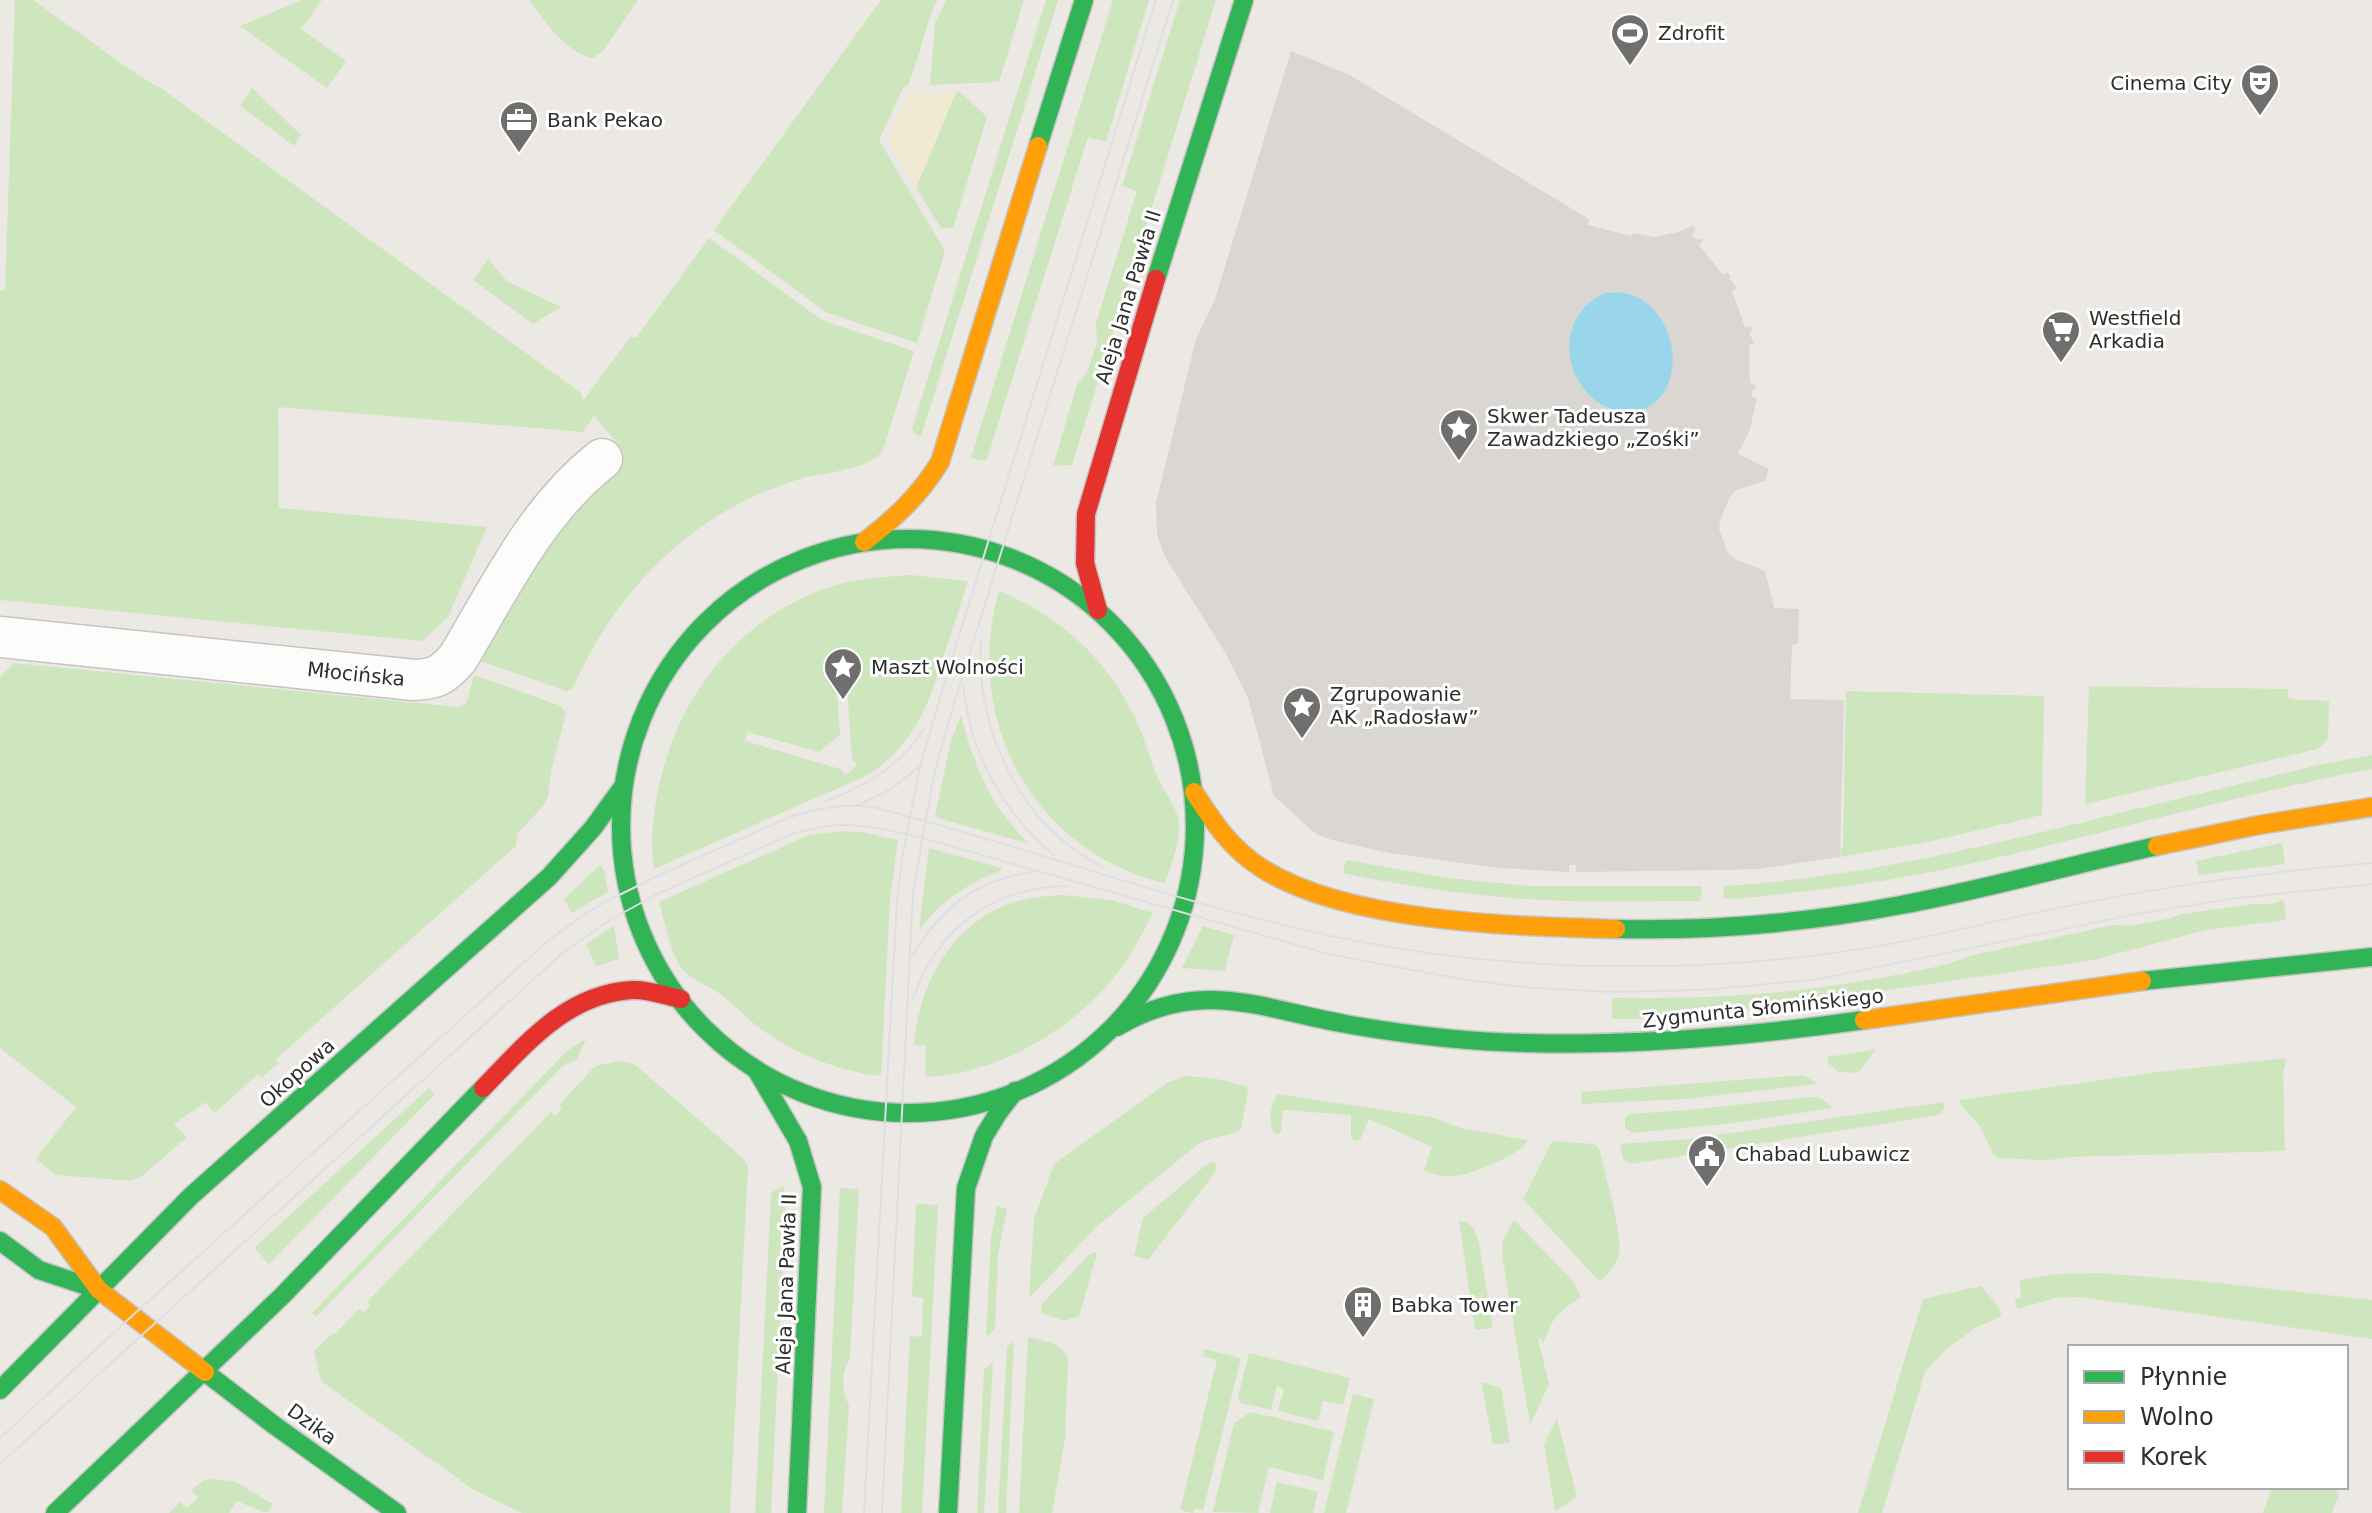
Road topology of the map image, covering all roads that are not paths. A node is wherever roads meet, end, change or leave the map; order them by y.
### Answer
1 (1084, 0) edge
2 (1244, 0) edge
3 (602, 459) dead end
4 (864, 542) junction
5 (1098, 610) junction
6 (0, 637) edge
7 (622, 788) junction
8 (1192, 790) junction
9 (2372, 807) edge
10 (2372, 957) edge
11 (681, 999) junction
12 (1117, 1027) junction
13 (757, 1071) junction
14 (1015, 1091) junction
15 (0, 1190) edge
16 (0, 1241) edge
17 (99, 1290) junction
18 (203, 1370) junction
19 (0, 1390) edge
20 (55, 1513) edge
21 (397, 1513) edge
22 (797, 1513) edge
23 (948, 1513) edge

1 - 4 main road
2 - 5 main road, Aleja Jana Pawła II
3 - 6 street, Młocińska
4 - 5 main road
4 - 7 main road
5 - 8 main road
7 - 11 main road
7 - 17 main road, Okopowa
8 - 9 main road
8 - 12 main road
10 - 12 main road, Zygmunta Słomińskiego
11 - 13 main road
11 - 18 main road
12 - 14 main road
13 - 14 main road
13 - 22 main road, Aleja Jana Pawła II
14 - 23 main road
15 - 17 main road
16 - 17 main road
17 - 18 main road, Dzika
17 - 19 main road, Okopowa
18 - 20 main road
18 - 21 main road, Dzika

